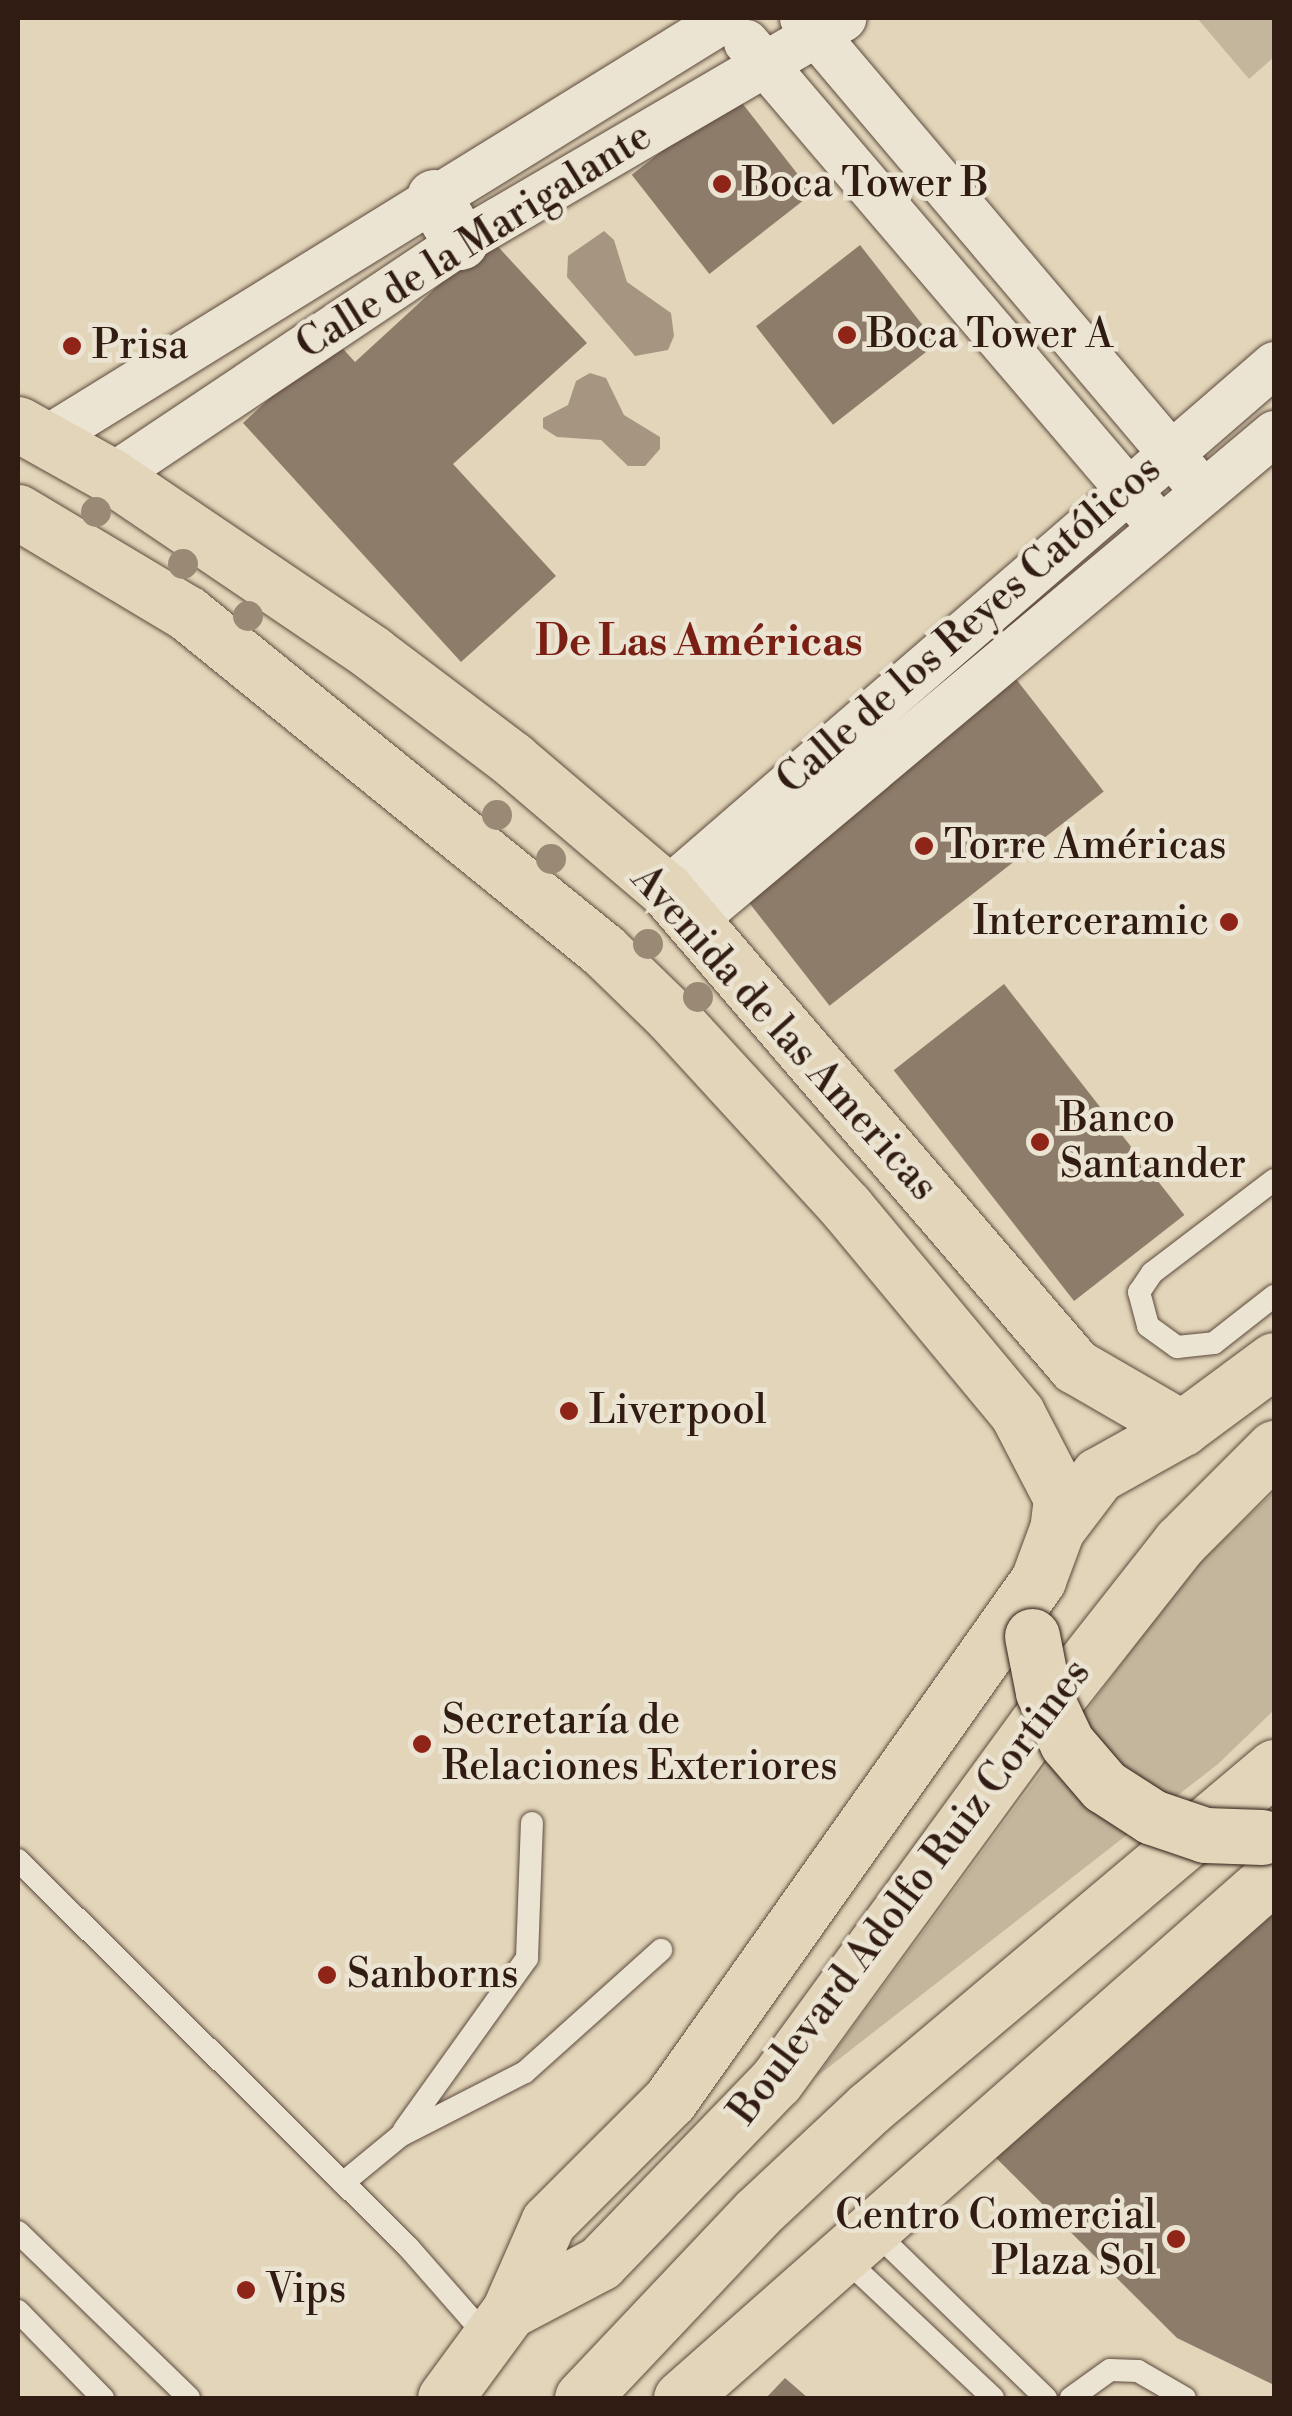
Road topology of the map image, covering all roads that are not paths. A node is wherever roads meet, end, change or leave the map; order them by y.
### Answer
1 (725, 18) edge
2 (820, 23) edge
3 (764, 64) junction
4 (447, 219) junction
5 (1274, 364) edge
6 (32, 431) edge
7 (1274, 432) edge
8 (1168, 452) junction
9 (111, 476) junction
10 (1125, 488) junction
11 (1204, 491) junction
12 (18, 512) edge
13 (1160, 528) junction
14 (372, 654) junction
15 (321, 722) junction
16 (680, 905) junction
17 (1274, 1180) edge
18 (1274, 1296) edge
19 (1274, 1360) edge
20 (1182, 1428) junction
21 (1264, 1430) edge
22 (1057, 1529) junction
23 (1038, 1580) junction
24 (1274, 1767) edge
25 (532, 1823) dead end
26 (1270, 1849) edge
27 (18, 1860) edge
28 (660, 1950) dead end
29 (400, 2136) junction
30 (343, 2184) junction
31 (18, 2232) edge
32 (856, 2242) junction
33 (18, 2311) edge
34 (498, 2325) junction
35 (103, 2398) edge
36 (189, 2398) edge
37 (445, 2398) edge
38 (582, 2398) edge
39 (681, 2398) edge
40 (993, 2398) edge
41 (1046, 2398) edge
42 (1072, 2398) edge
43 (1185, 2398) edge

1 - 3 street
1 - 4 street, Calle de la Marigalante
2 - 3 street, Calle de la Marigalante
2 - 8 street
3 - 4 street, Calle de la Marigalante
3 - 10 street
4 - 6 street, Calle de la Marigalante
4 - 9 street, Calle de la Marigalante
5 - 8 street, Calle de los Reyes Católicos
6 - 9 main road, Avenida de las Americas
7 - 11 street, Calle de los Reyes Católicos
8 - 10 street, Calle de los Reyes Católicos
8 - 11 street
9 - 14 main road, Avenida de las Americas
10 - 13 street
10 - 16 street, Calle de los Reyes Católicos
11 - 13 street, Calle de los Reyes Católicos
12 - 15 main road, Avenida de las Americas
13 - 16 street, Calle de los Reyes Católicos
14 - 15 main road
14 - 16 main road, Avenida de las Americas
15 - 22 main road, Avenida de las Americas
16 - 20 main road, Avenida de las Americas
17 - 18 lane
19 - 20 main road
20 - 21 main road
20 - 22 main road
21 - 34 main road, Boulevard Adolfo Ruiz Cortines
22 - 23 main road
23 - 26 main road, bridge
23 - 34 main road
24 - 38 main road, Boulevard Adolfo Ruiz Cortines
25 - 29 lane
26 - 32 main road
27 - 30 lane
28 - 29 lane
29 - 30 lane
30 - 34 lane
31 - 36 lane
32 - 39 main road
32 - 40 lane
32 - 41 lane
33 - 35 lane
34 - 37 main road, Boulevard Adolfo Ruiz Cortines
42 - 43 lane

